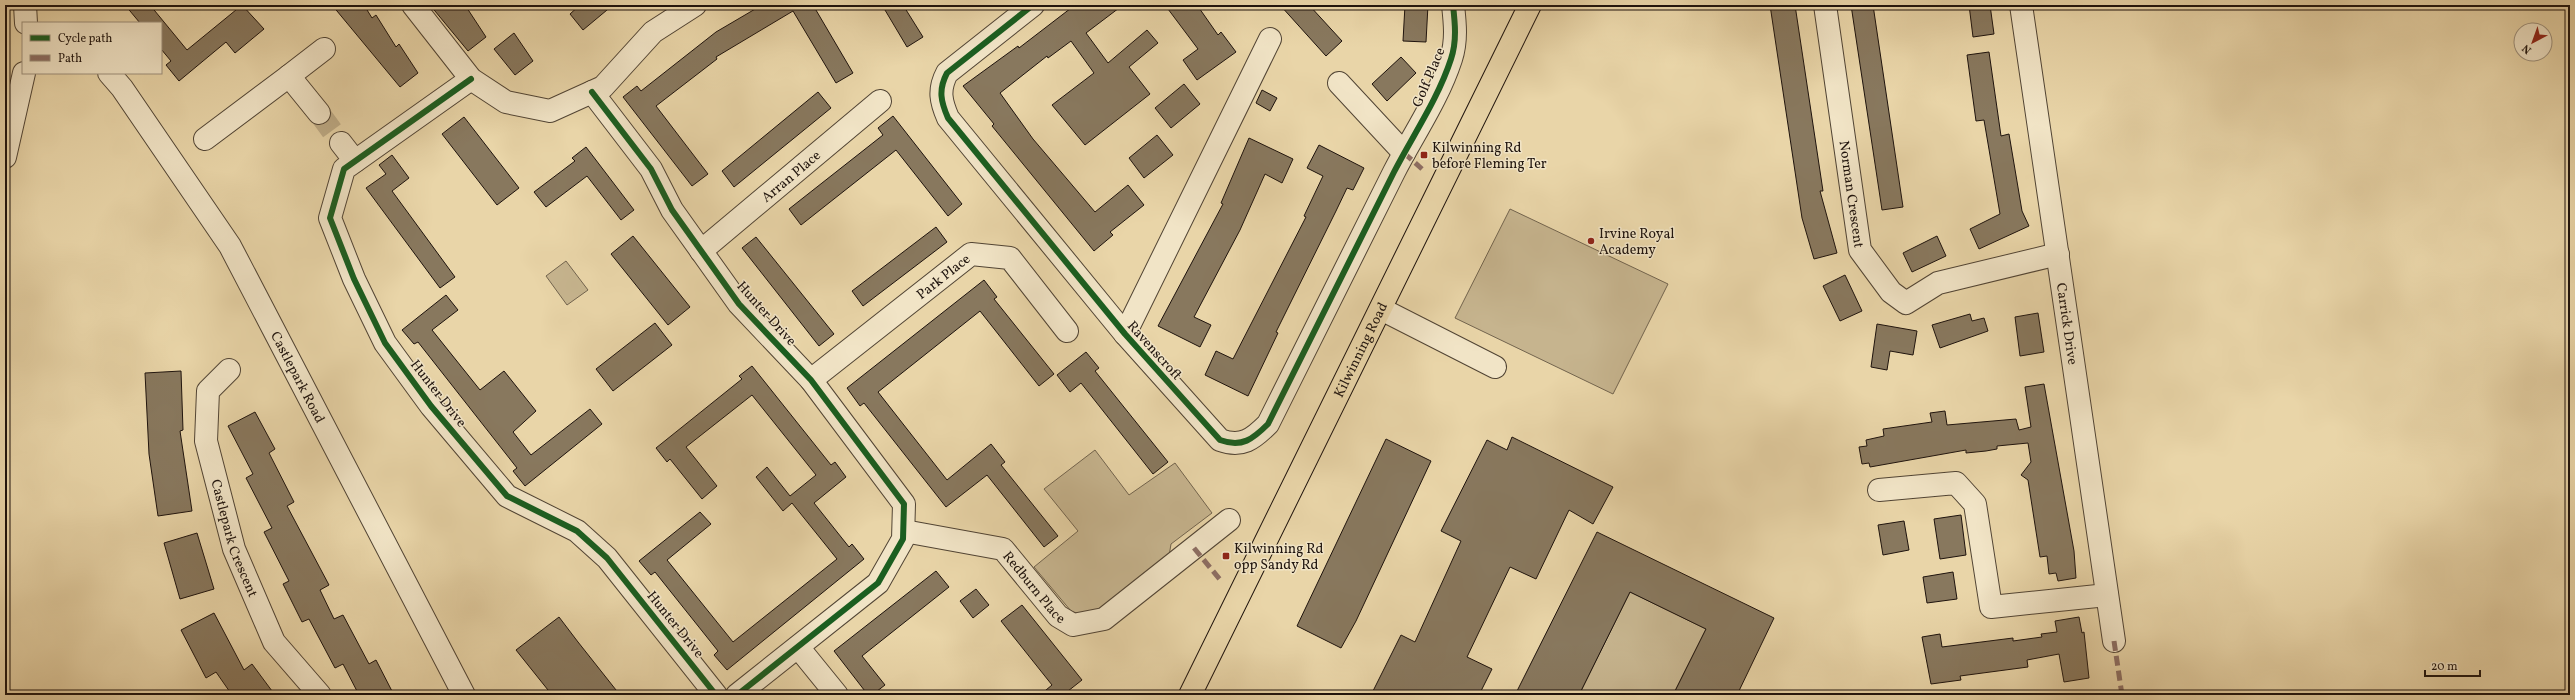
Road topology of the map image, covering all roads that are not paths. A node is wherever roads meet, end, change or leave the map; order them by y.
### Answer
1 (25, 5) edge
2 (413, 5) edge
3 (695, 5) edge
4 (1033, 5) edge
5 (1454, 5) edge
6 (1530, 5) edge
7 (1825, 5) edge
8 (2021, 5) edge
9 (26, 22) edge
10 (1270, 39) dead end
11 (324, 49) dead end
12 (24, 74) edge
13 (110, 74) edge
14 (289, 76) junction
15 (471, 79) junction
16 (1339, 83) dead end
17 (592, 92) junction
18 (880, 101) dead end
19 (319, 113) tunnel mouth
20 (205, 139) dead end
21 (341, 143) tunnel mouth
22 (1404, 153) junction
23 (5, 157) edge
24 (355, 161) junction
25 (701, 251) junction
26 (2058, 254) junction
27 (1381, 309) junction
28 (1067, 331) dead end
29 (1125, 334) junction
30 (1495, 367) dead end
31 (229, 370) dead end
32 (811, 380) junction
33 (1879, 490) dead end
34 (1229, 520) dead end
35 (904, 531) junction
36 (2107, 595) junction
37 (2114, 641) dead end
38 (798, 647) junction
39 (320, 695) edge
40 (464, 695) edge
41 (716, 695) edge
42 (737, 695) edge
43 (837, 695) edge
44 (1190, 695) edge

1 - 9 street
2 - 15 street
3 - 17 street
4 - 29 street, Ravenscroft
5 - 22 street, Golf Place
6 - 27 main road, Kilwinning Road
7 - 26 street, Norman Crescent
8 - 26 street, Carrick Drive
10 - 29 street, Ravenscroft
11 - 14 street
12 - 23 street
13 - 40 street, Castlepark Road
14 - 19 street
14 - 20 street
15 - 17 street
15 - 24 street, Hunter Drive
16 - 22 street
17 - 25 street, Hunter Drive
18 - 25 street, Arran Place
21 - 24 street
22 - 29 street, Ravenscroft
24 - 41 street, Hunter Drive
25 - 32 street, Hunter Drive
26 - 36 street, Carrick Drive
27 - 30 street
27 - 44 main road, Kilwinning Road
28 - 32 street, Park Place
31 - 39 street, Castlepark Crescent
32 - 35 street, Hunter Drive
33 - 36 street
34 - 35 street, Redburn Place
35 - 38 street, Hunter Drive
36 - 37 street, Carrick Drive
38 - 42 street, Hunter Drive
38 - 43 street

